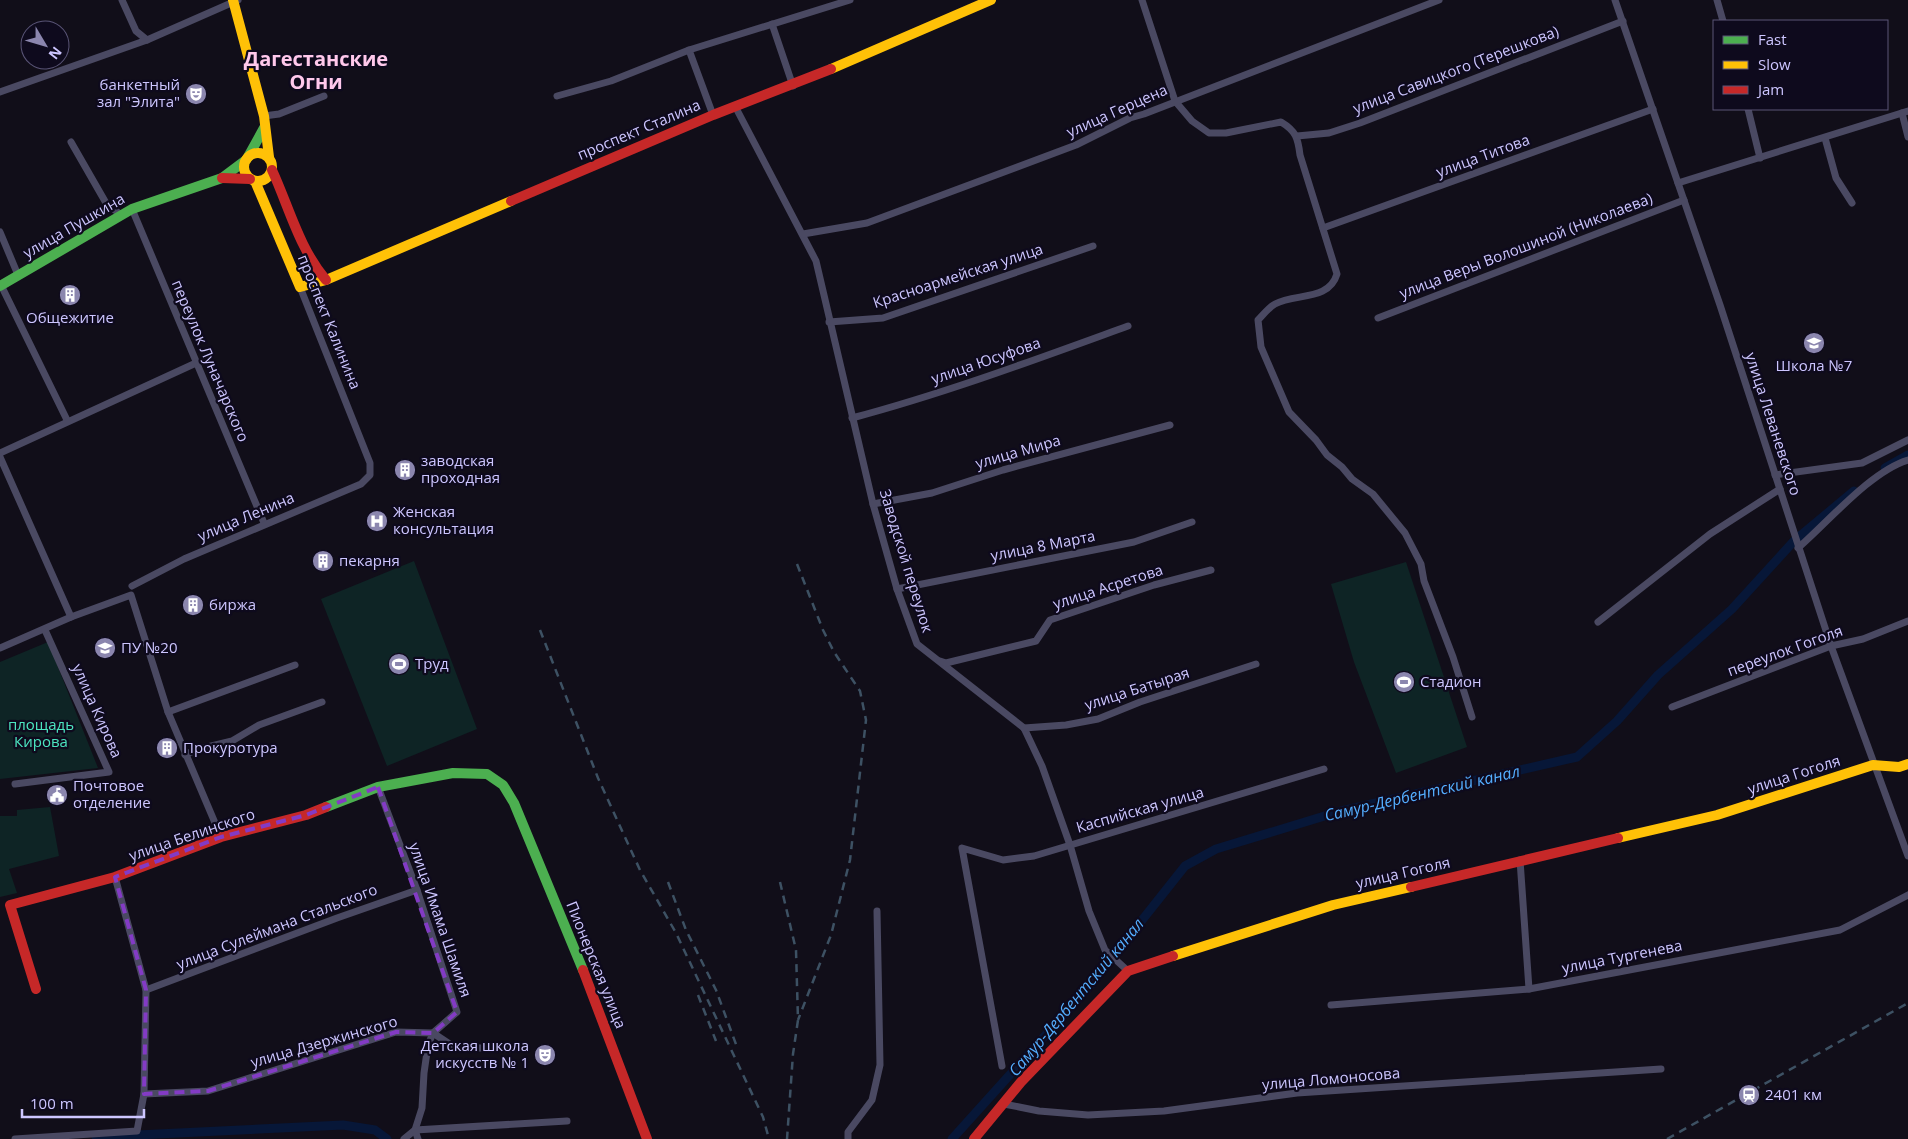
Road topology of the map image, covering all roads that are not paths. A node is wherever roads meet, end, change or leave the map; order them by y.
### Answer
1 (122, 0) edge
2 (850, 0) edge
3 (991, 0) edge
4 (1142, 0) edge
5 (1438, 0) edge
6 (1615, 0) edge
7 (1717, 0) edge
8 (235, 1) edge
9 (1622, 20) junction
10 (1722, 20) edge
11 (772, 24) junction
12 (147, 40) junction
13 (688, 50) junction
14 (793, 86) junction
15 (0, 92) edge
16 (324, 96) dead end
17 (557, 96) dead end
18 (1175, 100) junction
19 (736, 108) junction
20 (1653, 109) junction
21 (1748, 110) edge
22 (1905, 112) edge
23 (713, 115) junction
24 (264, 120) junction
25 (1297, 136) junction
26 (1908, 136) edge
27 (1825, 138) junction
28 (71, 142) dead end
29 (269, 157) junction
30 (1760, 158) junction
31 (246, 160) junction
32 (272, 170) junction
33 (222, 178) junction
34 (253, 180) junction
35 (1678, 183) junction
36 (1684, 200) junction
37 (1852, 203) dead end
38 (132, 209) junction
39 (122, 215) junction
40 (1322, 228) junction
41 (0, 232) edge
42 (803, 234) junction
43 (1093, 246) dead end
44 (18, 275) junction
45 (326, 280) junction
46 (0, 285) edge
47 (300, 288) junction
48 (1378, 318) dead end
49 (829, 322) junction
50 (1128, 326) dead end
51 (196, 363) junction
52 (852, 418) junction
53 (67, 420) junction
54 (1170, 424) dead end
55 (1908, 440) edge
56 (0, 453) edge
57 (0, 457) edge
58 (1908, 460) edge
59 (370, 475) joint
60 (1774, 475) junction
61 (1780, 490) junction
62 (873, 504) junction
63 (1192, 522) dead end
64 (264, 523) junction
65 (1796, 543) junction
66 (1210, 570) dead end
67 (132, 586) dead end
68 (897, 589) junction
69 (71, 617) junction
70 (1908, 621) edge
71 (1598, 622) dead end
72 (45, 630) junction
73 (1831, 646) junction
74 (0, 648) edge
75 (937, 660) junction
76 (1256, 664) dead end
77 (295, 665) dead end
78 (322, 702) dead end
79 (1672, 708) dead end
80 (168, 712) junction
81 (1472, 717) dead end
82 (1024, 728) junction
83 (185, 755) junction
84 (1908, 764) edge
85 (1873, 765) junction
86 (1324, 769) dead end
87 (15, 784) dead end
88 (378, 787) junction
89 (514, 803) joint
90 (221, 837) junction
91 (1070, 845) junction
92 (1908, 856) edge
93 (1520, 860) junction
94 (115, 876) junction
95 (417, 890) junction
96 (1908, 895) edge
97 (877, 911) dead end
98 (1124, 968) junction
99 (36, 989) dead end
100 (1529, 989) junction
101 (146, 990) junction
102 (1331, 1005) dead end
103 (433, 1033) junction
104 (509, 1049) dead end
105 (1002, 1066) dead end
106 (1661, 1069) dead end
107 (144, 1094) junction
108 (1004, 1104) junction
109 (567, 1121) dead end
110 (415, 1130) junction
111 (405, 1138) edge
112 (15, 1139) edge
113 (418, 1139) edge
114 (647, 1139) edge
115 (848, 1139) edge
116 (974, 1139) edge

1 - 12 street
2 - 11 street
3 - 14 street, проспект Сталина
4 - 18 street
5 - 18 street, улица Герцена
6 - 9 street, улица Леваневского
7 - 10 street
8 - 12 street
8 - 24 street
9 - 20 street, улица Леваневского
9 - 25 street, улица Савицкого (Терешкова)
11 - 13 street
11 - 14 street
12 - 15 street
13 - 17 street
13 - 23 street
14 - 19 street, проспект Сталина
16 - 24 street
18 - 25 street
18 - 42 street, улица Герцена
19 - 23 street, проспект Сталина
19 - 42 street, Заводской переулок
20 - 35 street, улица Леваневского
20 - 40 street, улица Титова
21 - 30 street
22 - 26 street
22 - 27 street
23 - 45 street, проспект Сталина
24 - 29 street
24 - 31 street
25 - 40 street
27 - 30 street
27 - 37 street
28 - 39 street
29 - 31 street
29 - 32 street
30 - 35 street
31 - 33 street
31 - 34 street
32 - 34 street
32 - 45 street, проспект Калинина
33 - 34 street
33 - 38 street, улица Пушкина
34 - 47 street, проспект Калинина
35 - 36 street, улица Леваневского
36 - 48 street, улица Веры Волошиной (Николаева)
36 - 60 street, улица Леваневского
38 - 39 street, улица Пушкина
38 - 51 street, переулок Луначарского
39 - 44 street, улица Пушкина
40 - 81 street
41 - 44 street
42 - 49 street, Заводской переулок
43 - 49 street, Красноармейская улица
44 - 46 street, улица Пушкина
45 - 47 street, проспект Сталина
46 - 53 street
47 - 59 street, проспект Калинина
49 - 52 street, Заводской переулок
50 - 52 street, улица Юсуфова
51 - 53 street
51 - 64 street, переулок Луначарского
52 - 62 street, Заводской переулок
53 - 56 street
54 - 62 street, улица Мира
55 - 60 street
57 - 69 street
58 - 65 street
59 - 64 street, улица Ленина
60 - 61 street, улица Леваневского
61 - 65 street, улица Леваневского
61 - 71 street
62 - 68 street, Заводской переулок
63 - 68 street, улица 8 Марта
64 - 67 street, улица Ленина
65 - 73 street, улица Леваневского
66 - 75 street, улица Асретова
68 - 75 street, Заводской переулок
69 - 72 street
69 - 80 street
70 - 73 street, переулок Гоголя
72 - 74 street
72 - 87 street, улица Кирова
73 - 79 street, переулок Гоголя
73 - 85 street, улица Леваневского
75 - 82 street, Заводской переулок
76 - 82 street, улица Батырая
77 - 80 street
78 - 83 street
80 - 83 street
82 - 91 street, Заводской переулок
83 - 90 street
84 - 85 street, улица Гоголя
85 - 92 street, улица Леваневского
85 - 93 street, улица Гоголя
86 - 91 street, Каспийская улица
88 - 89 street, улица Белинского
88 - 90 street, улица Белинского
88 - 95 street, улица Имама Шамиля
89 - 114 street, Пионерская улица
90 - 94 street, улица Белинского
91 - 98 street, Заводской переулок
91 - 105 street, Каспийская улица
93 - 98 street, улица Гоголя
93 - 100 street
94 - 99 street, улица Белинского
94 - 101 street
95 - 101 street, улица Сулеймана Стальского
95 - 103 street, улица Имама Шамиля
96 - 100 street, улица Тургенева
97 - 115 street
98 - 108 street, улица Гоголя
100 - 102 street, улица Тургенева
101 - 107 street
103 - 104 street
103 - 107 street, улица Дзержинского
103 - 110 street
106 - 108 street, улица Ломоносова
107 - 112 street
108 - 116 street, улица Гоголя
109 - 110 street
110 - 111 street
110 - 113 street

